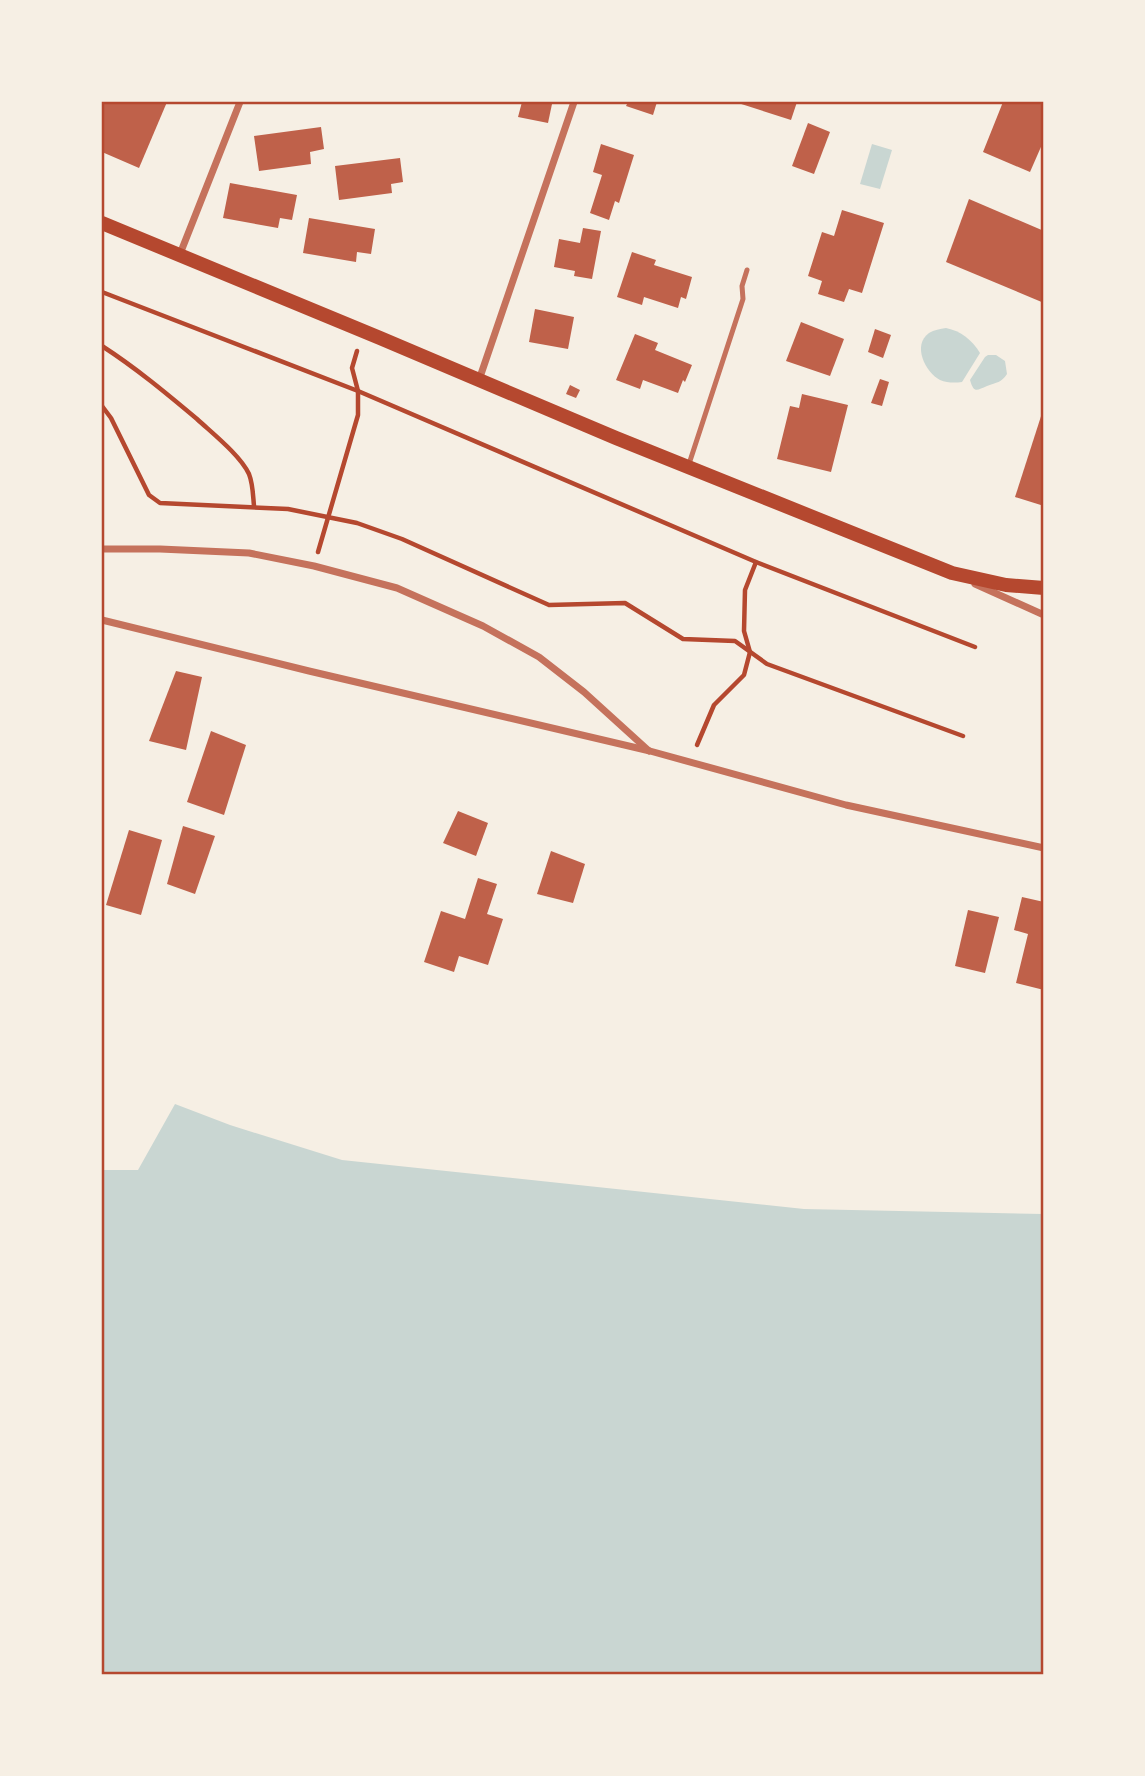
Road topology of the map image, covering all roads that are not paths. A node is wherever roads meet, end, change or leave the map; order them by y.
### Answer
1 (240, 102) edge
2 (574, 102) edge
3 (102, 223) edge
4 (180, 254) junction
5 (747, 270) dead end
6 (479, 380) junction
7 (688, 467) junction
8 (102, 550) edge
9 (952, 573) junction
10 (1044, 589) edge
11 (1044, 615) edge
12 (102, 620) edge
13 (650, 751) junction
14 (1044, 848) edge

1 - 4 street
2 - 6 street
3 - 4 main road
4 - 6 main road
5 - 7 lane
6 - 7 main road
7 - 9 main road
8 - 13 street
9 - 10 main road
9 - 11 street
12 - 13 street
13 - 14 street

